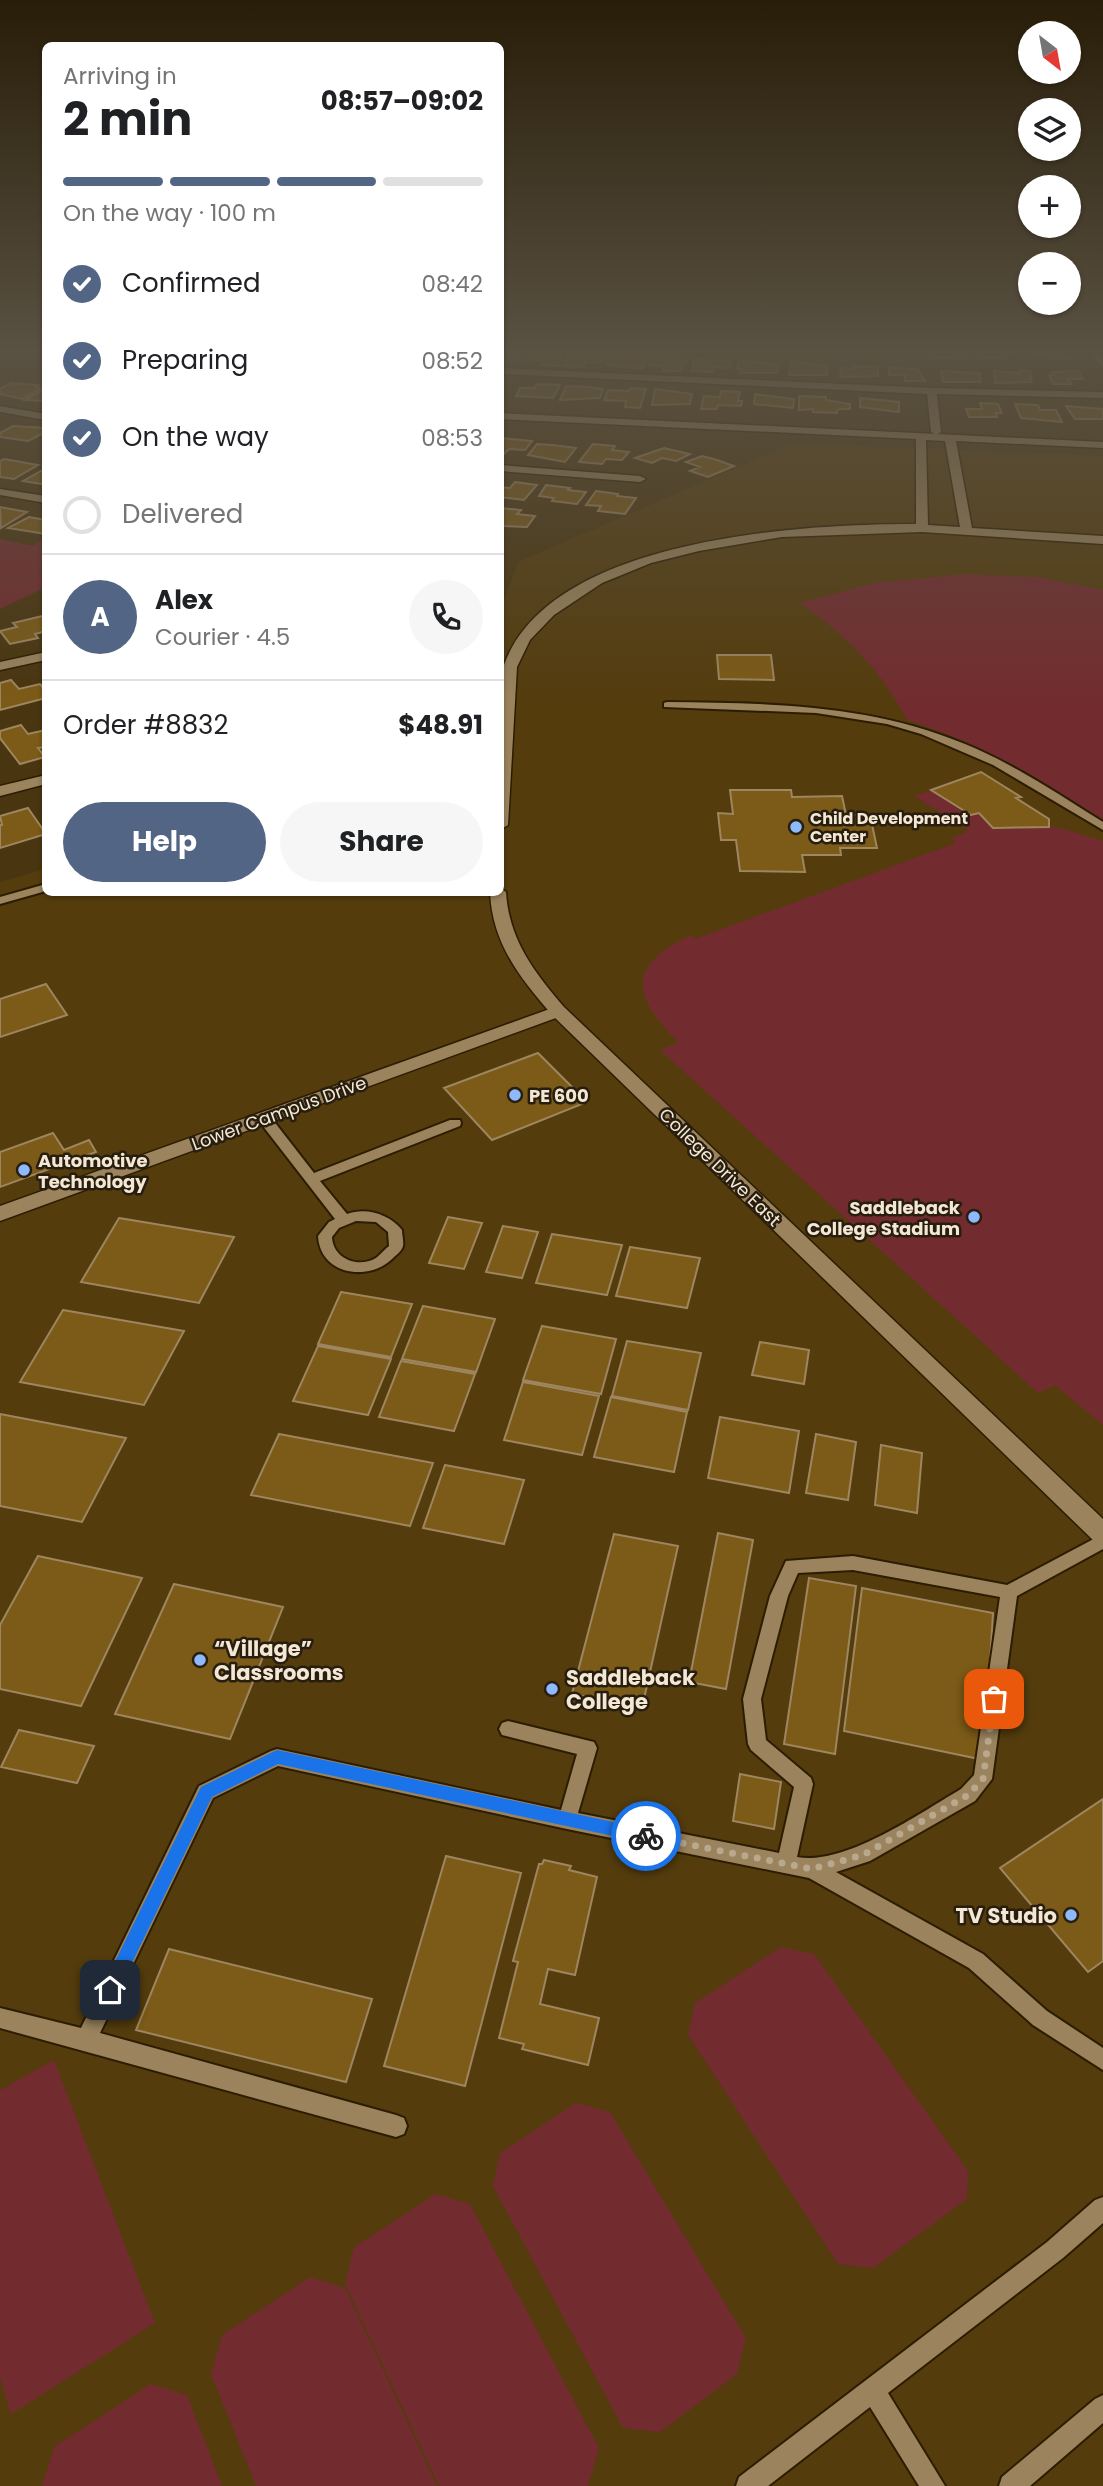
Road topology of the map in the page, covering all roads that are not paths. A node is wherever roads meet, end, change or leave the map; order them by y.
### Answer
1 (513, 469) edge
2 (921, 469) edge
3 (956, 469) edge
4 (640, 479) dead end
5 (0, 492) edge
6 (42, 499) edge
7 (922, 528) junction
8 (966, 530) junction
9 (1103, 540) edge
10 (42, 657) edge
11 (0, 666) edge
12 (667, 705) dead end
13 (504, 742) edge
14 (42, 780) edge
15 (0, 791) edge
16 (1103, 827) edge
17 (42, 888) edge
18 (498, 896) edge
19 (0, 901) edge
20 (558, 1011) junction
21 (264, 1118) junction
22 (455, 1123) dead end
23 (312, 1179) junction
24 (0, 1214) edge
25 (343, 1219) junction
26 (1103, 1535) edge
27 (1103, 1541) edge
28 (1009, 1592) junction
29 (508, 1729) dead end
30 (567, 1820) junction
31 (786, 1864) junction
32 (812, 1869) junction
33 (0, 2018) edge
34 (86, 2039) junction
35 (1103, 2060) edge
36 (396, 2126) dead end
37 (1103, 2208) edge
38 (873, 2391) junction
39 (1103, 2407) edge
40 (748, 2486) edge
41 (933, 2486) edge
42 (1011, 2486) edge

1 - 4 street
2 - 7 street
3 - 8 street
5 - 6 street
7 - 8 street
7 - 13 street
8 - 9 street
10 - 11 street
12 - 16 lane
14 - 15 street
17 - 19 lane
18 - 20 street, College Drive East
20 - 21 street, Lower Campus Drive
20 - 26 street, College Drive East
21 - 23 lane
21 - 24 street, Lower Campus Drive
22 - 23 lane
23 - 25 lane
25 - 25 lane
27 - 28 lane
28 - 31 lane
28 - 32 lane
29 - 30 lane
30 - 31 lane
30 - 34 lane
31 - 32 lane
32 - 35 lane
33 - 34 lane
34 - 36 lane
37 - 38 lane
38 - 40 lane
38 - 41 lane
39 - 42 lane

